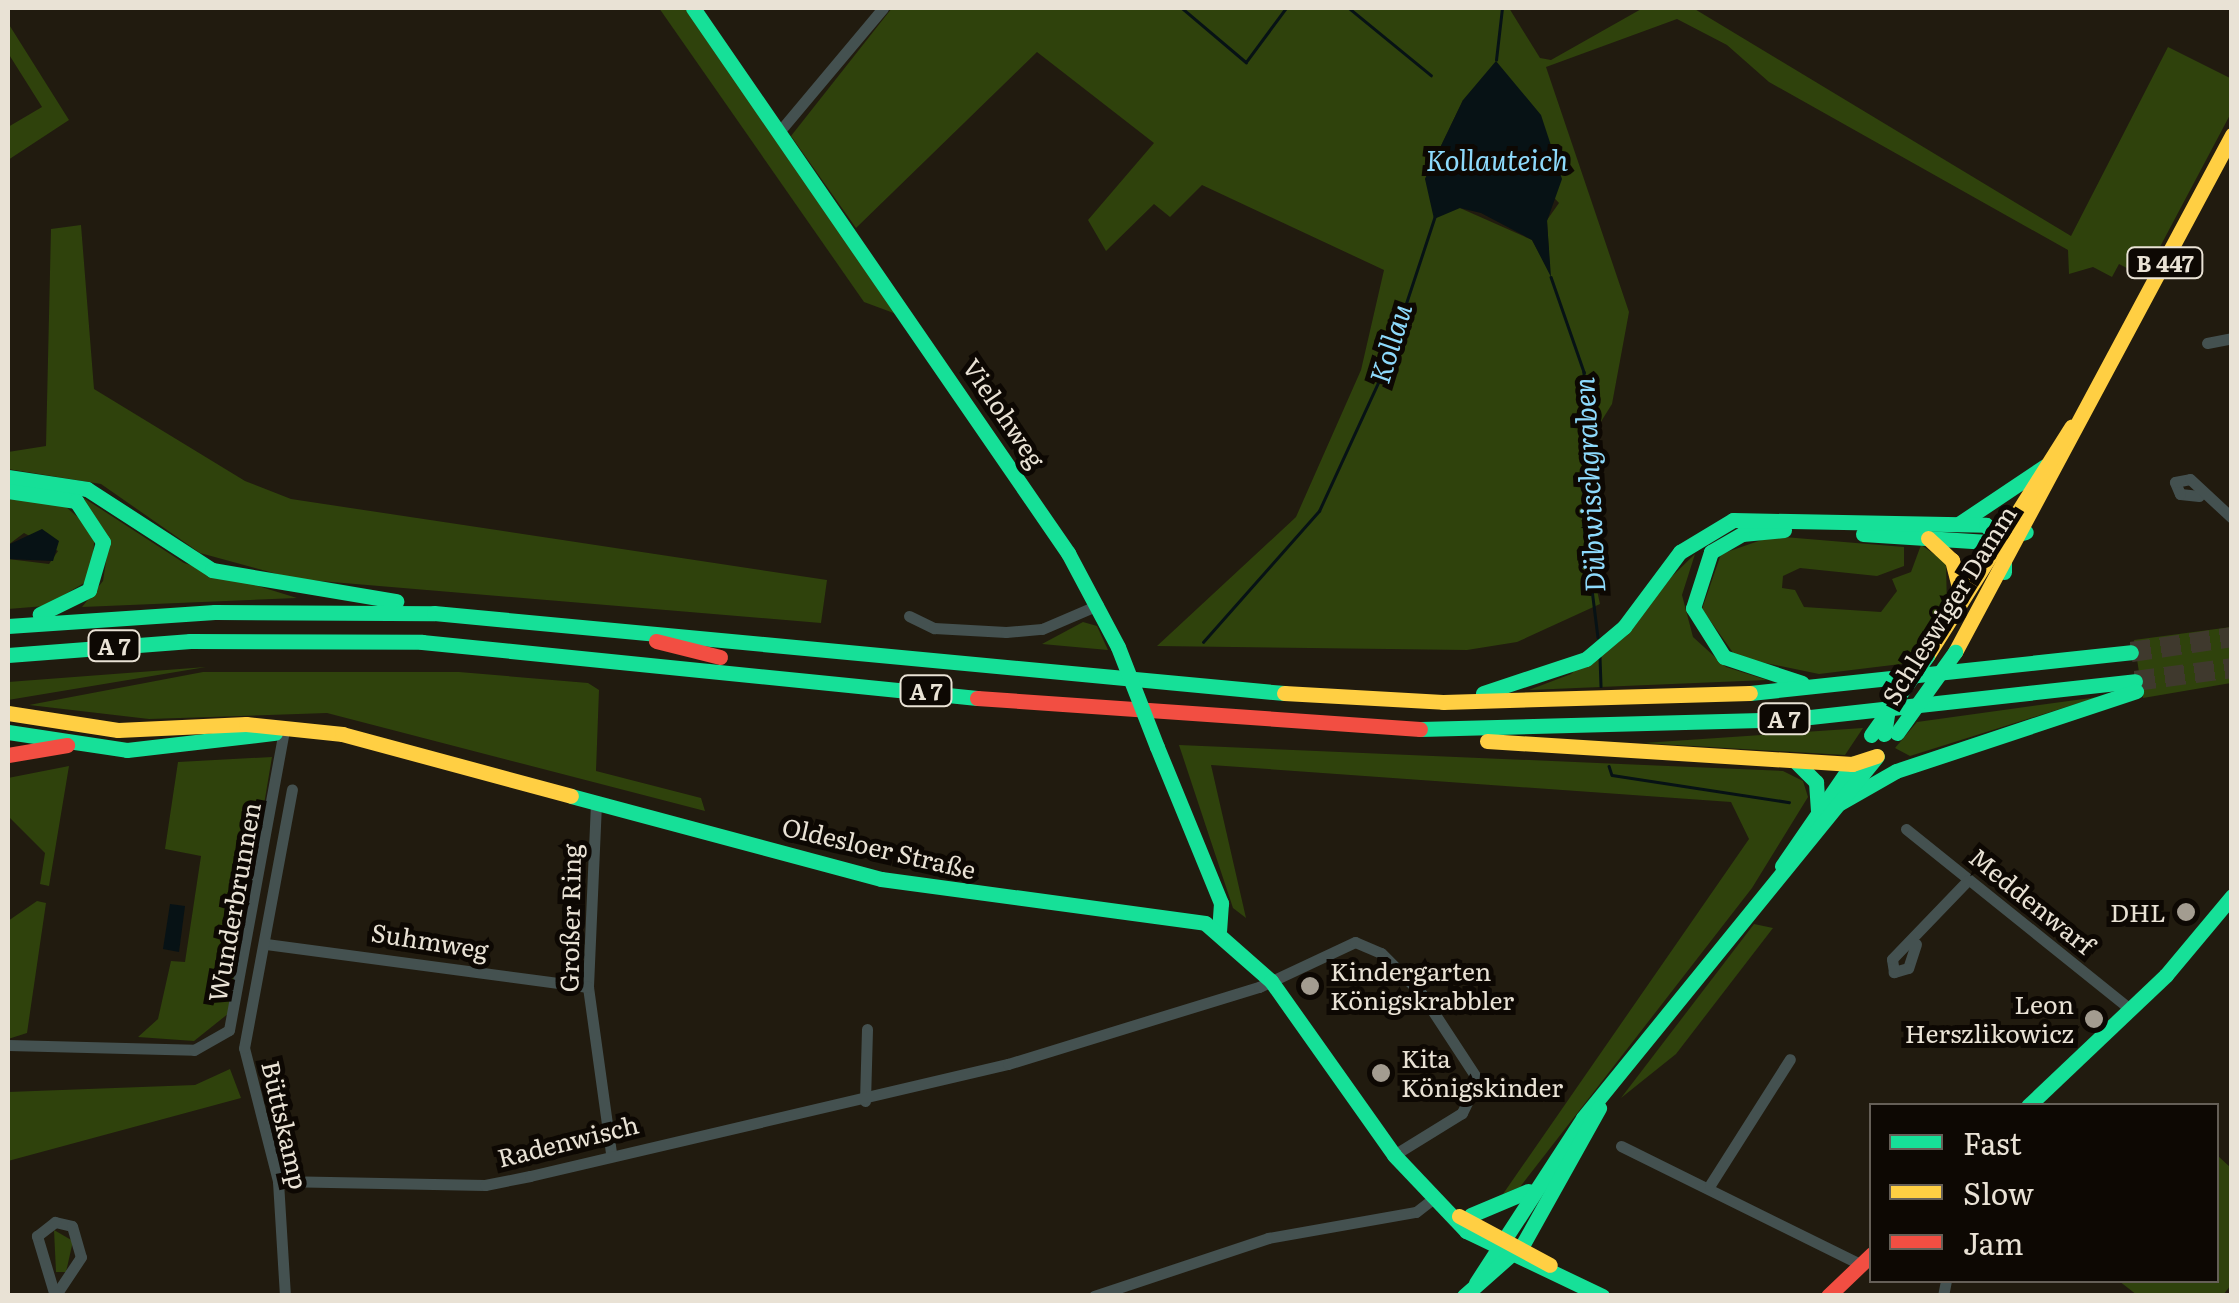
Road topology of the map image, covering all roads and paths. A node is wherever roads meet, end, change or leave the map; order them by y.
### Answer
1 (693, 8) edge
2 (883, 8) edge
3 (779, 132) junction
4 (2232, 135) edge
5 (2232, 338) edge
6 (2207, 342) dead end
7 (2098, 390) junction
8 (2046, 466) junction
9 (8, 478) edge
10 (8, 491) edge
11 (2199, 496) dead end
12 (2232, 518) edge
13 (1957, 524) junction
14 (2026, 532) junction
15 (1928, 538) junction
16 (2000, 540) junction
17 (2004, 572) junction
18 (1962, 599) junction
19 (1098, 605) junction
20 (434, 613) junction
21 (909, 616) dead end
22 (592, 625) junction
23 (8, 626) edge
24 (794, 646) junction
25 (692, 650) junction
26 (2131, 652) tunnel mouth
27 (8, 654) edge
28 (590, 654) junction
29 (794, 676) junction
30 (1823, 688) junction
31 (1443, 702) junction
32 (8, 713) edge
33 (1431, 730) junction
34 (284, 731) junction
35 (8, 732) edge
36 (1883, 741) junction
37 (67, 745) junction
38 (8, 755) edge
39 (1795, 761) junction
40 (1852, 764) junction
41 (1914, 764) junction
42 (292, 789) dead end
43 (596, 803) junction
44 (1840, 804) junction
45 (1818, 811) junction
46 (1906, 829) dead end
47 (1778, 874) junction
48 (1968, 880) junction
49 (2232, 896) edge
50 (1212, 926) junction
51 (266, 944) junction
52 (1916, 944) dead end
53 (1271, 981) junction
54 (588, 987) junction
55 (2130, 1008) junction
56 (867, 1028) dead end
57 (8, 1045) edge
58 (1790, 1059) dead end
59 (865, 1101) junction
60 (2031, 1103) edge
61 (1599, 1108) junction
62 (1620, 1146) dead end
63 (611, 1152) junction
64 (1394, 1155) junction
65 (278, 1182) junction
66 (1710, 1185) junction
67 (1535, 1186) junction
68 (1435, 1197) junction
69 (1462, 1216) junction
70 (1499, 1240) junction
71 (1519, 1249) junction
72 (1866, 1259) edge
73 (1470, 1289) edge
74 (55, 1296) edge
75 (285, 1296) edge
76 (1094, 1296) edge
77 (1602, 1296) edge
78 (1828, 1296) edge

1 - 3 main road, Vielohweg
2 - 3 street
3 - 19 main road, Vielohweg
4 - 7 main road, Schleswiger Damm / B 447
5 - 6 street
7 - 8 main road, Schleswiger Damm / B 447
7 - 14 main road, Schleswiger Damm / B 447
8 - 13 main road
8 - 16 main road, Schleswiger Damm / B 447
9 - 20 main road
10 - 23 main road
11 - 12 street
13 - 16 main road
13 - 31 main road
14 - 16 main road
14 - 17 main road, Schleswiger Damm / B 447
15 - 16 main road
15 - 18 main road
15 - 30 main road
16 - 17 main road
16 - 18 main road, Schleswiger Damm / B 447
17 - 36 main road, Schleswiger Damm / B 447, bridge
18 - 36 main road, Schleswiger Damm / B 447, bridge
19 - 21 street
19 - 50 main road, Vielohweg, bridge
20 - 22 main road, A 7
20 - 23 main road, A 7
22 - 24 main road, A 7
22 - 25 main road, A 7
24 - 25 main road, A 7
24 - 31 main road, A 7
25 - 28 main road, A 7
25 - 29 main road, A 7
26 - 30 main road, A 7
27 - 28 main road, A 7
28 - 29 main road, A 7
29 - 33 main road, A 7
30 - 31 main road, A 7
32 - 34 main road, Oldesloer Straße
33 - 39 main road
33 - 41 main road, A 7
34 - 37 main road, Oldesloer Straße
34 - 43 main road, Oldesloer Straße
34 - 57 street, Wunderbrunnen
35 - 37 main road, Oldesloer Straße
36 - 40 main road, Schleswiger Damm
36 - 41 main road
36 - 44 main road, Schleswiger Damm
37 - 38 main road
39 - 40 main road
39 - 45 main road
40 - 45 main road, Schleswiger Damm
41 - 44 main road, A 7
42 - 51 street, Büttskamp
43 - 50 main road, Oldesloer Straße
43 - 54 street, Großer Ring
44 - 47 main road, Schleswiger Damm
45 - 47 main road, Schleswiger Damm
46 - 48 street, Meddenwarf
47 - 61 main road, Schleswiger Damm
48 - 52 street
48 - 55 street, Meddenwarf
49 - 55 main road
50 - 53 main road
51 - 54 street, Suhmweg
51 - 65 street, Büttskamp
53 - 59 street, Radenwisch
53 - 64 main road
53 - 64 street, Radenwisch
54 - 63 street, Großer Ring
55 - 60 main road
56 - 59 street
58 - 66 street
59 - 63 street, Radenwisch
61 - 67 main road, Schleswiger Damm
61 - 71 main road, Schleswiger Damm
62 - 66 street
63 - 65 street, Radenwisch
64 - 68 main road
65 - 75 street, Büttskamp
66 - 72 street
67 - 69 main road
67 - 70 main road, Schleswiger Damm
68 - 69 main road
68 - 76 street
69 - 70 main road
70 - 71 main road
70 - 73 main road, Schleswiger Damm
71 - 73 main road, Schleswiger Damm
71 - 77 main road
72 - 78 main road
74 - 74 street

